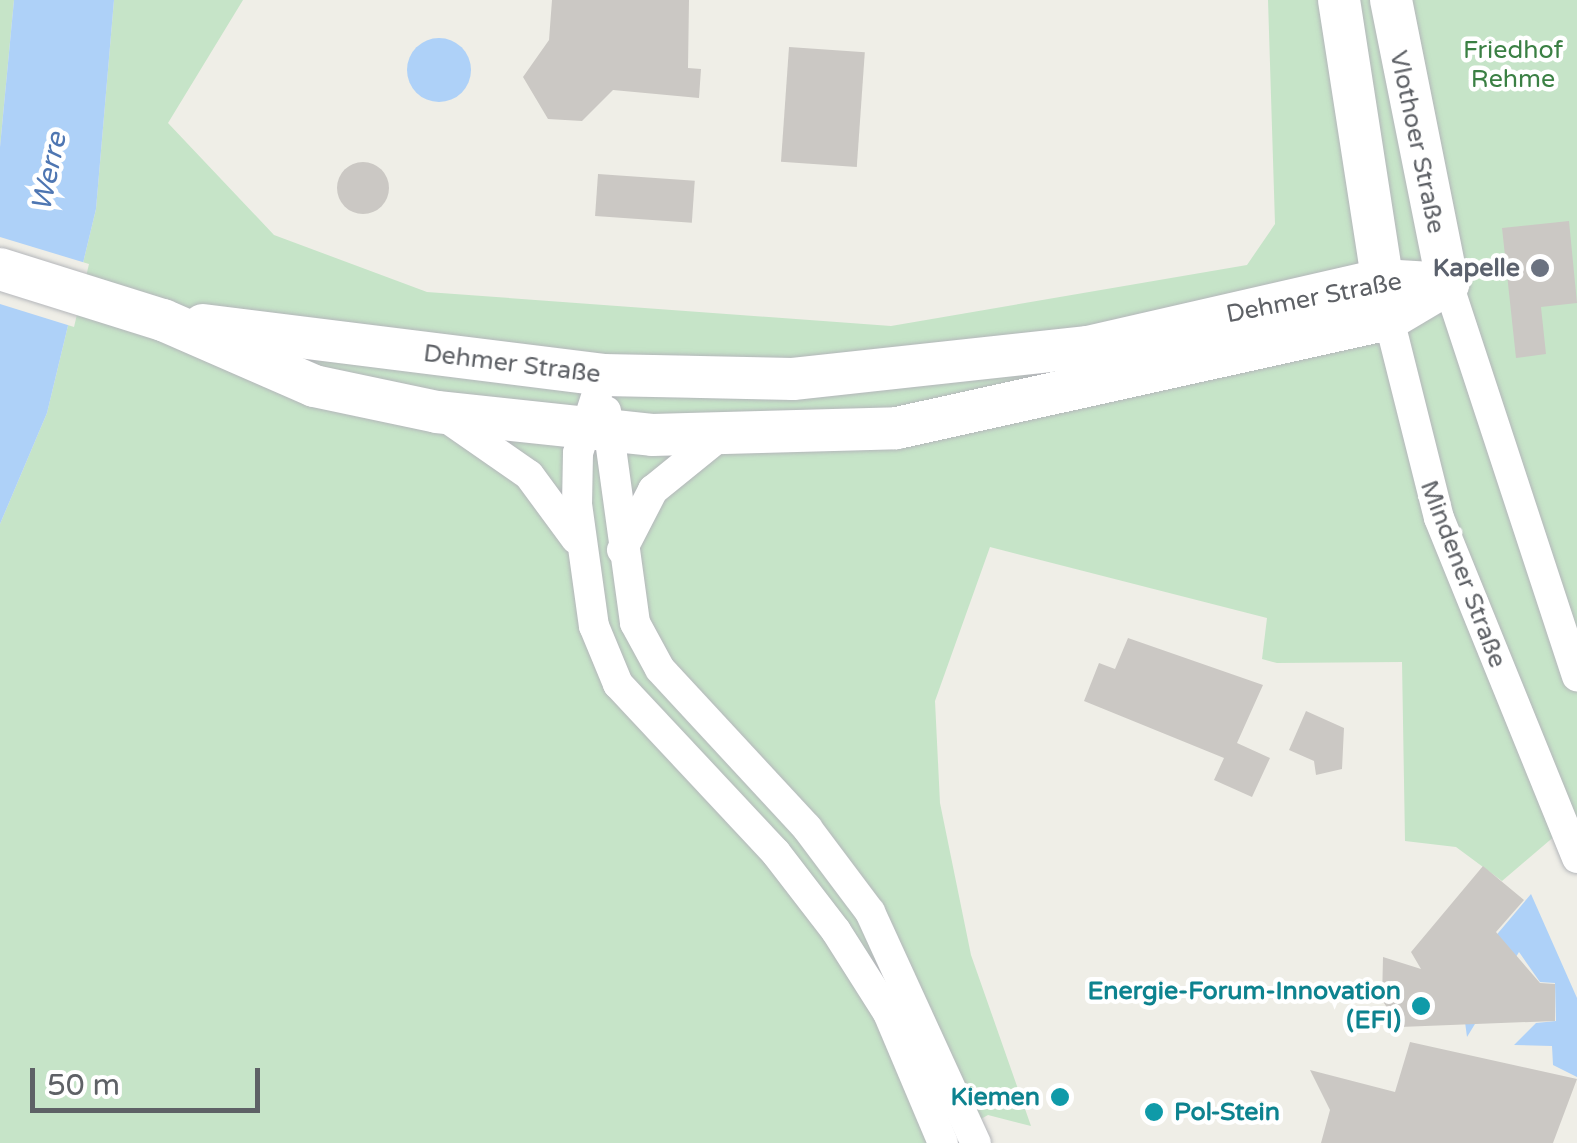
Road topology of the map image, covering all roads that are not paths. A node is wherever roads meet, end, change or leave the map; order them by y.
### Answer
1 (1339, 0) edge
2 (1391, 0) edge
3 (0, 269) edge
4 (1448, 284) junction
5 (1385, 299) junction
6 (163, 320) junction
7 (602, 375) junction
8 (437, 412) junction
9 (596, 431) junction
10 (720, 436) junction
11 (580, 546) junction
12 (621, 553) junction
13 (1577, 676) edge
14 (1577, 858) edge
15 (943, 1143) edge
16 (976, 1143) edge

1 - 5 main road
2 - 4 main road, Vlothoer Straße
3 - 6 main road, Dehmer Straße
4 - 5 main road, Dehmer Straße
4 - 13 street
5 - 7 main road, Dehmer Straße
5 - 10 main road, Dehmer Straße
5 - 14 street, Mindener Straße
6 - 7 main road, Dehmer Straße
6 - 8 main road, Dehmer Straße
7 - 9 street
8 - 9 main road, Dehmer Straße
8 - 11 street
9 - 10 main road, Dehmer Straße
9 - 11 street
9 - 12 street
10 - 12 street
11 - 15 street
12 - 16 street

